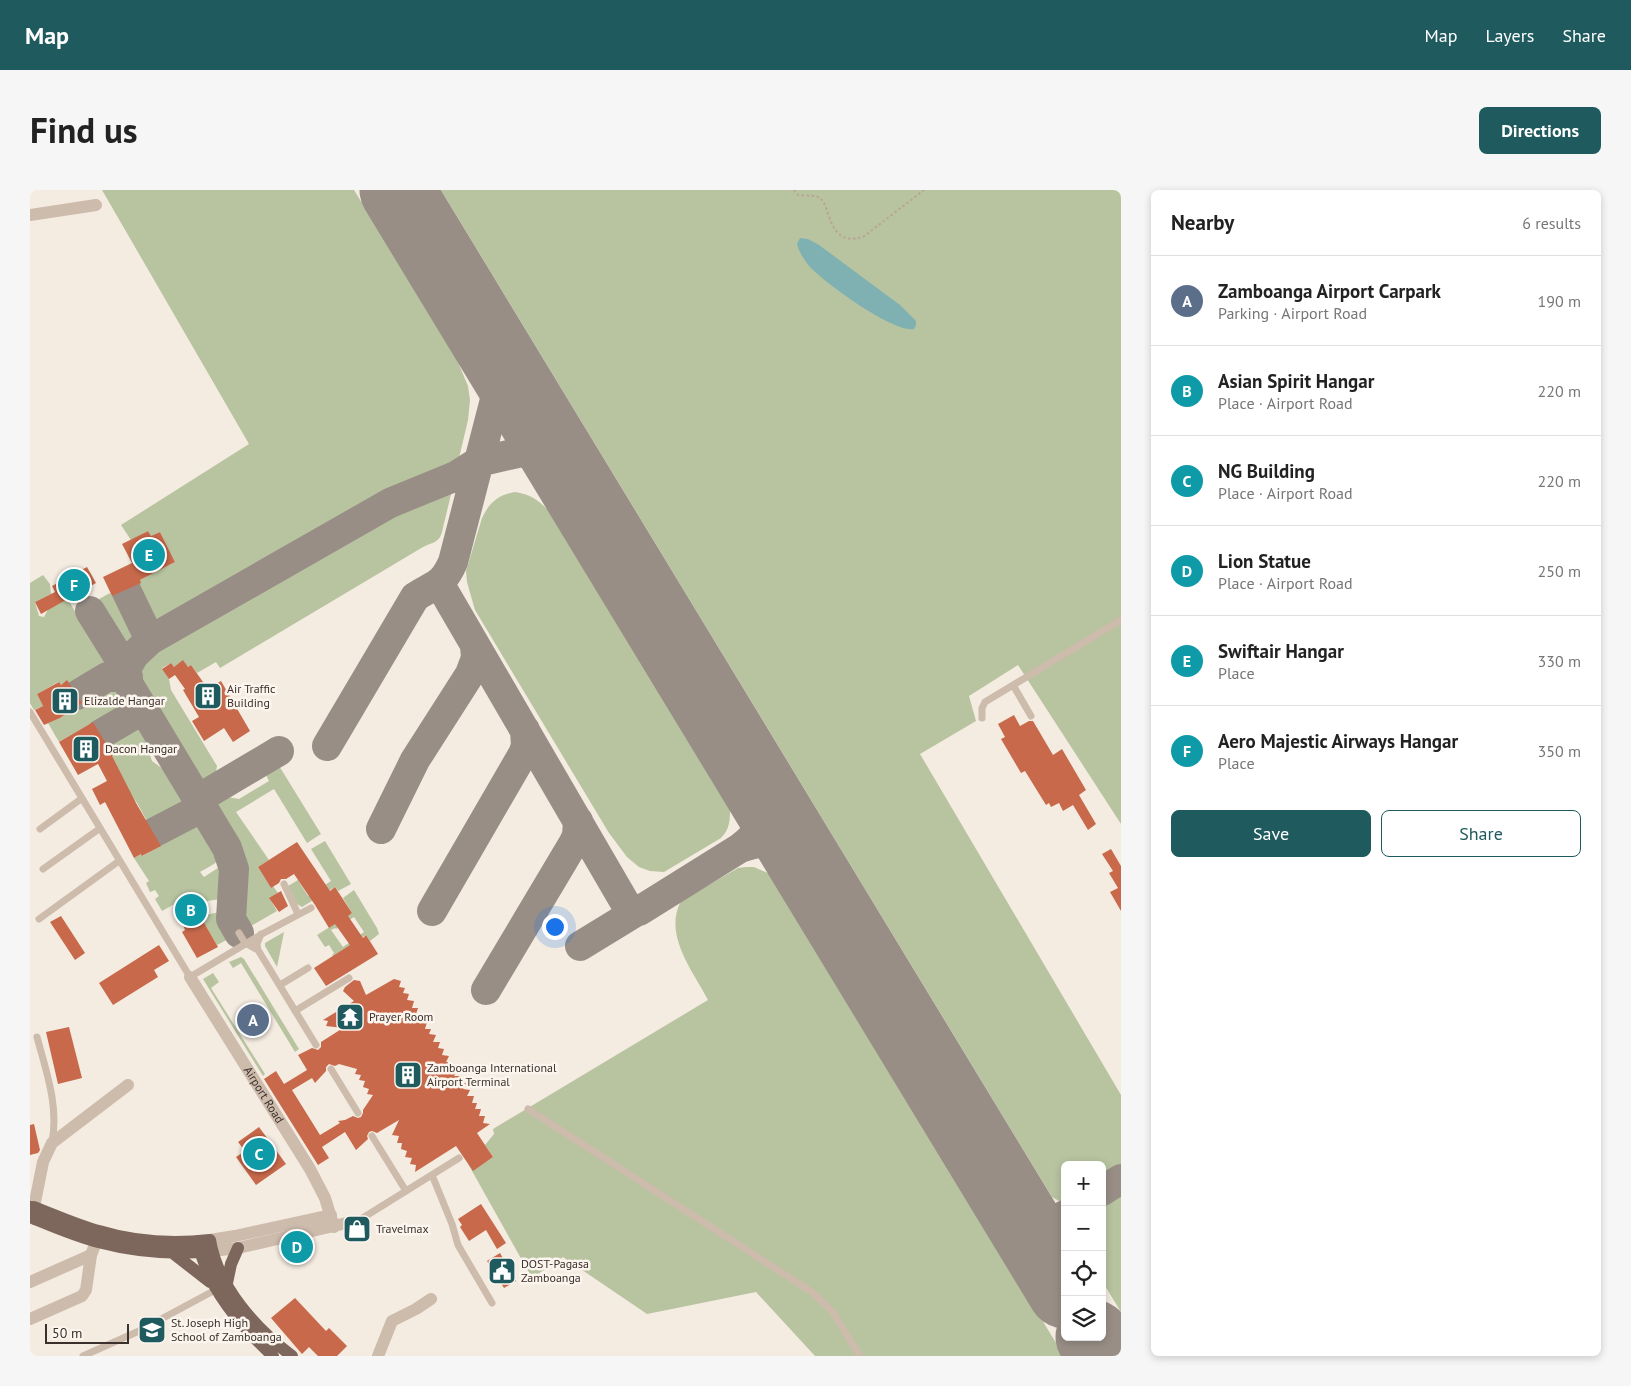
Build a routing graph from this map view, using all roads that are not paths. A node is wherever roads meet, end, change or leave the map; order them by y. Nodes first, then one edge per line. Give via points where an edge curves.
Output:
1 (96, 205) dead end
2 (30, 215) edge
3 (1121, 620) edge
4 (1013, 685) junction
5 (30, 712) edge
6 (1031, 716) dead end
7 (982, 718) dead end
8 (81, 799) junction
9 (40, 829) dead end
10 (99, 829) junction
11 (119, 861) junction
12 (43, 869) dead end
13 (284, 884) dead end
14 (311, 908) dead end
15 (298, 914) junction
16 (39, 919) dead end
17 (239, 933) dead end
18 (262, 934) junction
19 (245, 943) junction
20 (258, 950) junction
21 (308, 968) dead end
22 (190, 977) junction
23 (349, 978) dead end
24 (280, 985) junction
25 (295, 1011) junction
26 (37, 1037) dead end
27 (316, 1045) dead end
28 (331, 1069) dead end
29 (128, 1085) dead end
30 (528, 1109) dead end
31 (358, 1113) dead end
32 (372, 1136) dead end
33 (52, 1142) junction
34 (459, 1158) dead end
35 (432, 1175) junction
36 (406, 1192) junction
37 (31, 1212) edge
38 (333, 1221) junction
39 (356, 1221) joint
40 (96, 1242) junction
41 (205, 1246) junction
42 (238, 1248) junction
43 (167, 1250) junction
44 (91, 1255) junction
45 (30, 1282) edge
46 (220, 1286) junction
47 (431, 1299) dead end
48 (492, 1303) dead end
49 (30, 1319) edge
50 (83, 1356) edge
51 (273, 1356) edge
52 (292, 1356) edge
53 (378, 1356) edge
54 (860, 1356) edge

1 - 2 street
3 - 4 lane
4 - 6 lane
4 - 7 lane via 985,702
5 - 8 lane
8 - 9 lane
8 - 10 lane
10 - 11 lane
10 - 12 lane
11 - 16 lane
11 - 22 lane
13 - 15 lane
14 - 15 lane
15 - 18 lane
17 - 19 lane
18 - 19 lane
18 - 20 lane
19 - 20 lane
19 - 22 lane
20 - 24 lane
21 - 24 lane
22 - 38 street, Airport Road via 310,1169
23 - 25 lane
24 - 25 lane
25 - 27 lane
26 - 33 lane via 53,1098
28 - 31 lane
29 - 33 street
30 - 54 lane via 812,1292 832,1310
32 - 36 lane
33 - 37 street via 43,1162
34 - 35 lane
35 - 36 lane
35 - 48 lane via 458,1245
36 - 39 lane
37 - 40 main road
37 - 43 main road
38 - 39 street
38 - 41 street via 234,1236
38 - 42 street
40 - 43 main road via 131,1250
40 - 44 street
41 - 42 street
41 - 43 main road
41 - 46 main road
42 - 46 main road
43 - 46 main road
44 - 45 street
44 - 49 street via 86,1290 82,1296
46 - 50 lane via 139,1331
46 - 51 main road via 242,1325
46 - 52 main road via 266,1335
47 - 53 street via 392,1321

